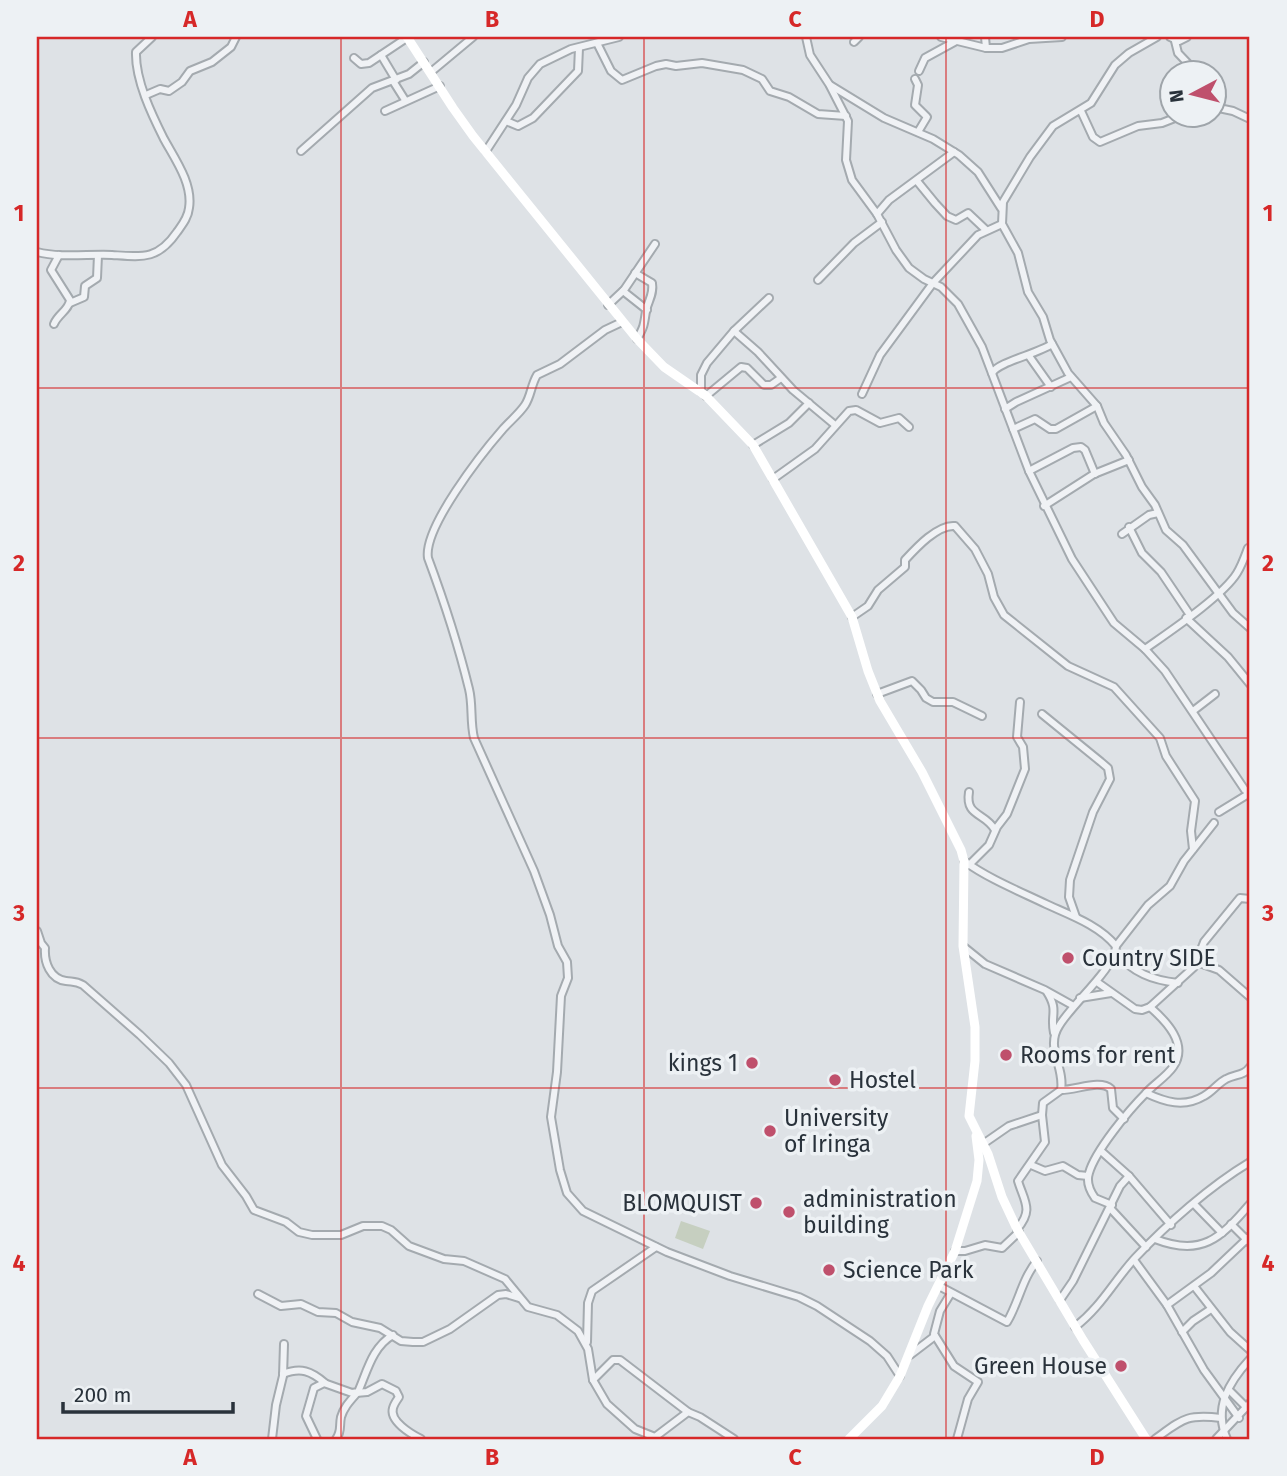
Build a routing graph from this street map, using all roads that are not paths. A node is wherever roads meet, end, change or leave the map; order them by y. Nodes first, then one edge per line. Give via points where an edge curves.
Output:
1 (152, 37) edge
2 (236, 37) edge
3 (407, 37) edge
4 (473, 37) edge
5 (619, 37) edge
6 (806, 37) edge
7 (941, 37) edge
8 (973, 37) edge
9 (985, 37) edge
10 (1062, 37) edge
11 (1157, 37) edge
12 (1187, 37) edge
13 (1172, 39) edge
14 (960, 41) junction
15 (597, 44) junction
16 (579, 48) junction
17 (986, 48) junction
18 (381, 55) junction
19 (354, 58) dead end
20 (1185, 60) edge
21 (424, 62) junction
22 (919, 71) dead end
23 (432, 72) junction
24 (915, 79) dead end
25 (395, 80) junction
26 (829, 84) junction
27 (440, 86) junction
28 (146, 95) junction
29 (405, 100) junction
30 (1228, 109) edge
31 (385, 111) dead end
32 (1082, 111) junction
33 (846, 116) junction
34 (1250, 119) edge
35 (506, 121) junction
36 (1158, 124) edge
37 (918, 132) junction
38 (951, 150) junction
39 (301, 151) dead end
40 (486, 151) junction
41 (917, 181) junction
42 (1001, 208) junction
43 (877, 214) junction
44 (882, 222) junction
45 (1002, 224) junction
46 (986, 230) junction
47 (655, 244) dead end
48 (37, 252) edge
49 (59, 255) junction
50 (98, 255) junction
51 (635, 273) junction
52 (818, 280) dead end
53 (933, 283) junction
54 (623, 291) junction
55 (769, 298) dead end
56 (70, 303) junction
57 (608, 305) junction
58 (647, 310) junction
59 (622, 322) junction
60 (54, 324) dead end
61 (734, 331) junction
62 (637, 339) junction
63 (1052, 344) junction
64 (1029, 356) junction
65 (992, 373) junction
66 (1071, 377) junction
67 (781, 379) junction
68 (1051, 387) junction
69 (704, 394) junction
70 (862, 394) dead end
71 (809, 403) junction
72 (1097, 406) junction
73 (1005, 409) junction
74 (835, 425) junction
75 (909, 427) dead end
76 (1013, 429) junction
77 (753, 445) junction
78 (1129, 460) junction
79 (1029, 471) junction
80 (1095, 474) junction
81 (773, 480) junction
82 (1044, 506) junction
83 (1158, 513) junction
84 (1129, 527) junction
85 (1122, 534) dead end
86 (1248, 548) dead end
87 (1218, 593) junction
88 (852, 617) junction
89 (1188, 617) junction
90 (1250, 628) edge
91 (1144, 649) junction
92 (1250, 684) edge
93 (877, 694) junction
94 (1215, 694) dead end
95 (1020, 702) dead end
96 (1193, 710) junction
97 (1042, 714) dead end
98 (982, 716) dead end
99 (969, 792) dead end
100 (1250, 793) edge
101 (1219, 811) dead end
102 (1214, 823) dead end
103 (995, 830) junction
104 (1193, 849) junction
105 (966, 863) junction
106 (1250, 899) edge
107 (1076, 916) junction
108 (37, 931) edge
109 (963, 946) junction
110 (1116, 949) junction
111 (1197, 962) junction
112 (1097, 982) junction
113 (1178, 983) junction
114 (1045, 990) junction
115 (1111, 993) junction
116 (1250, 997) edge
117 (1080, 998) junction
118 (1072, 1005) junction
119 (1150, 1007) junction
120 (1054, 1033) junction
121 (1250, 1067) edge
122 (1061, 1090) junction
123 (1146, 1093) junction
124 (1042, 1115) junction
125 (1124, 1118) junction
126 (976, 1131) junction
127 (983, 1144) junction
128 (1101, 1151) junction
129 (1250, 1162) edge
130 (1031, 1165) junction
131 (1123, 1169) junction
132 (1088, 1176) junction
133 (1129, 1176) junction
134 (1120, 1186) junction
135 (1194, 1204) junction
136 (1250, 1204) edge
137 (1111, 1207) junction
138 (1171, 1224) junction
139 (1231, 1224) junction
140 (1018, 1230) junction
141 (1222, 1233) junction
142 (1155, 1239) junction
143 (1249, 1240) edge
144 (656, 1247) junction
145 (1146, 1247) junction
146 (955, 1251) junction
147 (1134, 1260) junction
148 (1037, 1261) junction
149 (939, 1286) junction
150 (1194, 1286) junction
151 (951, 1293) junction
152 (258, 1294) dead end
153 (520, 1298) junction
154 (1060, 1300) junction
155 (1167, 1306) junction
156 (1211, 1309) junction
157 (1075, 1326) junction
158 (1182, 1332) junction
159 (393, 1335) junction
160 (935, 1336) junction
161 (285, 1344) dead end
162 (587, 1344) junction
163 (1250, 1350) edge
164 (910, 1355) junction
165 (1250, 1359) edge
166 (283, 1374) junction
167 (900, 1376) junction
168 (593, 1380) junction
169 (325, 1383) junction
170 (1229, 1390) junction
171 (356, 1393) junction
172 (1223, 1398) junction
173 (1249, 1405) edge
174 (688, 1412) junction
175 (1221, 1418) junction
176 (1239, 1418) junction
177 (1225, 1436) edge
178 (657, 1437) edge
179 (853, 1438) edge
180 (272, 1439) edge
181 (317, 1439) edge
182 (336, 1439) edge
183 (421, 1439) edge
184 (733, 1439) edge
185 (957, 1439) edge
186 (1146, 1439) edge
187 (1155, 1439) edge
188 (1216, 1439) edge

1 - 28 street via 136,52
2 - 28 street via 231,47 190,71 169,91 160,89
3 - 18 street
3 - 21 street
4 - 23 street
5 - 15 street
6 - 26 street via 810,55
7 - 14 street
8 - 14 street
9 - 17 street
10 - 17 street
11 - 32 street via 1115,65
12 - 13 street
13 - 20 street
14 - 17 street
14 - 22 street via 925,58
15 - 16 street
15 - 33 street via 611,71 622,80 656,66 702,63 743,70 762,79 770,91 818,114
16 - 35 street via 555,55 534,70
16 - 35 street via 578,71 533,118 518,126
18 - 19 street via 366,64
18 - 25 street
21 - 23 street
21 - 25 street
23 - 27 street
24 - 37 street via 915,105 927,117
25 - 29 street
25 - 39 street via 372,88
26 - 33 street
26 - 37 street via 884,118
27 - 29 street
27 - 40 street
28 - 50 street via 182,174 189,210 159,251 136,257
29 - 31 street
30 - 34 street
32 - 36 street via 1100,142 1138,126
32 - 42 street via 1058,122 1048,133
33 - 43 street via 848,168
35 - 40 street
37 - 38 street
38 - 41 street
38 - 42 street via 978,172
40 - 57 street
41 - 43 street
41 - 46 street via 947,215 956,220 970,214
42 - 45 street
43 - 44 street
44 - 52 street
44 - 53 street via 909,268
45 - 46 street
45 - 63 street via 1018,253 1025,286
46 - 53 street
47 - 51 street
48 - 49 street
49 - 50 street
49 - 56 street via 51,270
50 - 56 street via 96,280 85,286 84,297
51 - 54 street
51 - 58 street via 653,284
53 - 65 street via 958,304
53 - 70 street via 880,355
54 - 57 street
54 - 58 street
55 - 61 street
56 - 60 street
57 - 59 street
58 - 62 street
59 - 62 street
59 - 144 street via 537,375 526,404 498,434 445,508 427,551 455,633 470,693 474,738 534,871 567,962 551,1113 563,1182 583,1211
61 - 67 street
61 - 69 street via 702,371
62 - 69 street via 664,367
63 - 64 street
63 - 66 street
64 - 65 street via 999,365
64 - 68 street
65 - 73 street
66 - 68 street
66 - 72 street
67 - 69 street via 764,385 741,367
67 - 71 street
68 - 73 street
69 - 77 street
71 - 74 street
71 - 77 street via 789,424
72 - 76 street via 1056,429 1035,419
72 - 78 street
73 - 76 street
74 - 75 street via 856,410 875,422 900,418
74 - 81 street via 815,449
76 - 79 street
77 - 81 street
78 - 80 street
78 - 83 street
79 - 80 street via 1081,447
79 - 82 street
80 - 82 street
81 - 88 street
82 - 91 street via 1109,618
83 - 84 street
83 - 87 street via 1166,530 1179,540
84 - 85 street
84 - 89 street
86 - 87 street via 1237,574
87 - 89 street
87 - 90 street
88 - 93 street
88 - 104 street via 904,568 915,550 940,529 955,526 975,550 1006,618 1068,666 1114,687 1160,738 1195,801
89 - 91 street
89 - 92 street
91 - 96 street
93 - 98 street via 912,681 933,702 953,702
93 - 105 street via 936,798
94 - 96 street
95 - 103 street via 1017,740 1023,747 1025,769 1012,806
96 - 100 street
97 - 107 street via 1108,768 1110,779 1093,812 1070,880 1069,897
99 - 103 street via 970,808
100 - 101 street
102 - 104 street
103 - 105 street via 989,845
104 - 110 street via 1170,886 1148,905
105 - 107 street
105 - 109 street
106 - 111 street via 1240,898 1204,943
107 - 110 street via 1110,939
108 - 153 street via 51,973 83,985 140,1035 188,1088 222,1165 254,1210 312,1235 341,1235 363,1226 383,1226 413,1247 464,1261 505,1279
109 - 114 street via 985,964
109 - 126 street via 975,1027 968,1110
110 - 112 street
110 - 113 street via 1126,964 1140,973
111 - 113 street
111 - 116 street via 1219,970
112 - 115 street
112 - 117 street
113 - 119 street
114 - 118 street
114 - 120 street via 1054,1005
115 - 117 street
115 - 119 street via 1135,1009
117 - 118 street
118 - 120 street
119 - 123 street via 1175,1034 1177,1055 1173,1067
120 - 122 street
121 - 123 street via 1206,1096 1188,1102 1170,1103
122 - 124 street via 1045,1101
122 - 125 street via 1099,1083 1109,1086 1113,1108
123 - 125 street
124 - 127 street via 1009,1126
124 - 130 street via 1045,1142
125 - 128 street
126 - 127 street
126 - 146 street via 977,1181
127 - 140 street
128 - 131 street
128 - 132 street
129 - 135 street
130 - 132 street via 1045,1171 1063,1166
130 - 140 street via 1017,1183 1027,1211
131 - 133 street
131 - 134 street
132 - 137 street via 1095,1198
133 - 134 street
133 - 138 street
134 - 137 street
135 - 138 street
135 - 141 street
136 - 139 street
137 - 145 street
137 - 154 street
138 - 142 street
139 - 141 street
139 - 143 street
140 - 146 street via 1002,1248 985,1245
140 - 148 street
141 - 142 street via 1199,1246 1176,1246
142 - 145 street
143 - 150 street
144 - 162 street via 592,1291
144 - 167 street via 810,1302 870,1341
145 - 147 street
146 - 149 street
147 - 155 street
147 - 157 street via 1101,1303
148 - 151 street via 1007,1322
148 - 154 street
149 - 151 street
149 - 164 street
150 - 155 street
150 - 156 street
151 - 160 street via 935,1322
152 - 159 street via 281,1306 305,1305 318,1312 336,1313
153 - 159 street via 494,1297 423,1342 403,1341
153 - 162 street via 535,1310 561,1317
154 - 157 street
155 - 158 street
156 - 158 street
156 - 163 street
157 - 186 street
158 - 172 street
159 - 171 street via 379,1346
160 - 164 street
160 - 185 street via 954,1366 978,1381
161 - 166 street
162 - 168 street
164 - 167 street
165 - 170 street
166 - 169 street via 306,1370
166 - 180 street
167 - 179 street via 882,1406
168 - 174 street via 613,1360 620,1360
168 - 178 street via 613,1411 635,1429
169 - 171 street
169 - 181 street via 312,1391 306,1416
170 - 172 street
170 - 173 street
171 - 182 street via 345,1407
171 - 183 street via 382,1384 392,1389 399,1396 394,1416
172 - 175 street
172 - 176 street
173 - 176 street
174 - 178 street
174 - 184 street
175 - 177 street
175 - 187 street via 1187,1418
176 - 177 street
177 - 188 street

